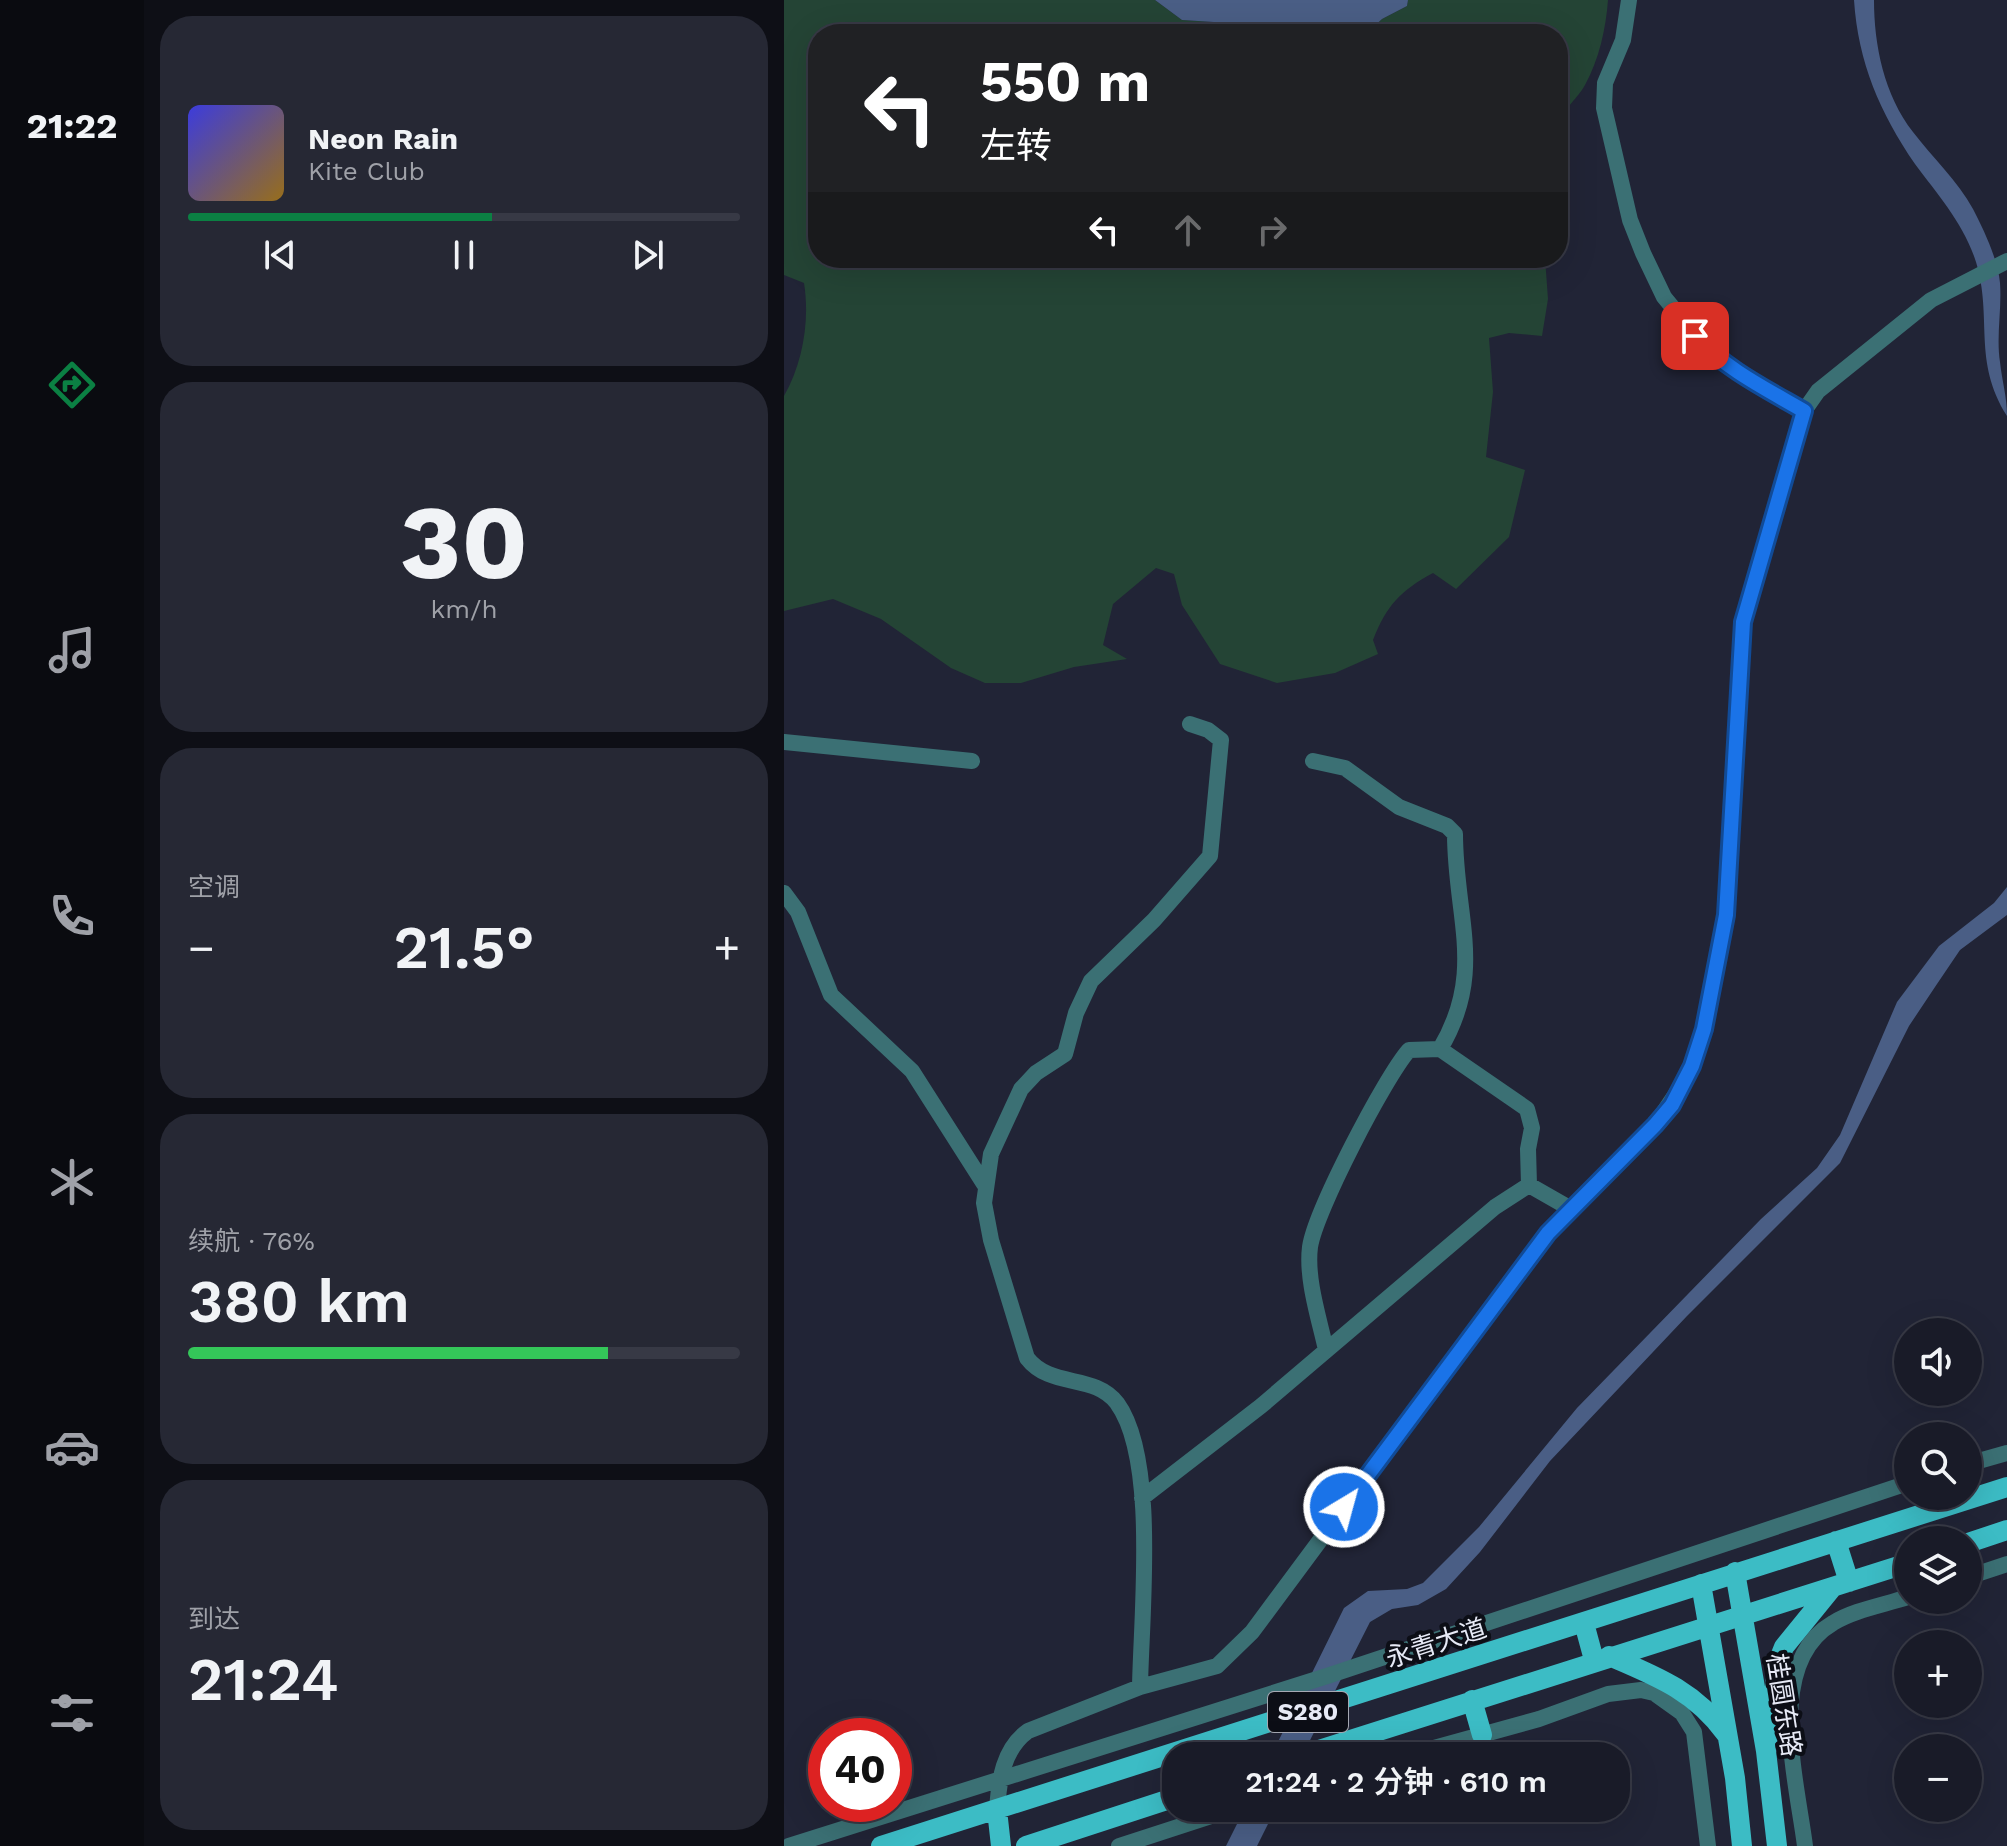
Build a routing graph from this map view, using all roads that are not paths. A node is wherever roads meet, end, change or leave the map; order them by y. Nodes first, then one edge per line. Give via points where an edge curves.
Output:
1 (1629, 0) edge
2 (2006, 262) edge
3 (1804, 411) junction
4 (1190, 724) dead end
5 (784, 742) edge
6 (972, 761) dead end
7 (1313, 761) dead end
8 (784, 893) edge
9 (1440, 1049) junction
10 (984, 1184) junction
11 (1529, 1185) junction
12 (1571, 1209) junction
13 (1326, 1350) junction
14 (2007, 1453) edge
15 (1982, 1460) edge
16 (2007, 1487) edge
17 (1894, 1488) edge
18 (1142, 1498) junction
19 (2007, 1530) edge
20 (1982, 1538) edge
21 (1836, 1541) junction
22 (2007, 1564) edge
23 (1894, 1568) edge
24 (1735, 1572) junction
25 (1982, 1572) edge
26 (1701, 1584) junction
27 (1840, 1585) junction
28 (1894, 1602) edge
29 (1744, 1616) junction
30 (1584, 1623) junction
31 (1711, 1626) junction
32 (1601, 1658) junction
33 (1140, 1687) junction
34 (1472, 1700) junction
35 (1482, 1735) junction
36 (1727, 1737) junction
37 (1343, 1742) edge
38 (1456, 1742) edge
39 (1766, 1751) junction
40 (1000, 1780) junction
41 (1162, 1802) edge
42 (997, 1810) junction
43 (1193, 1822) edge
44 (789, 1846) edge
45 (882, 1846) edge
46 (1001, 1846) edge
47 (1026, 1846) edge
48 (1119, 1846) edge
49 (1708, 1846) edge
50 (1742, 1846) edge
51 (1777, 1846) edge
52 (1805, 1846) edge

1 - 3 street via 1623,40 1605,83 1604,108 1643,253 1664,297 1706,348
2 - 3 street via 1931,300 1818,391
3 - 12 street via 1743,622 1726,915 1697,1053 1672,1105
4 - 10 street via 1221,740 1210,856 1091,981 1065,1054 1021,1089 991,1154
5 - 6 street
7 - 9 street via 1345,768 1399,807 1455,834 1467,981 1455,1023
8 - 10 street via 798,912 831,995 912,1071
9 - 11 street via 1527,1109 1532,1128
9 - 13 street via 1409,1050 1400,1061 1316,1224 1310,1267
10 - 18 street via 991,1240 1027,1358 1049,1377 1099,1388 1117,1403 1139,1462
11 - 12 street
11 - 13 street via 1477,1221
12 - 33 street via 1244,1641 1217,1666
13 - 18 street
14 - 15 street
16 - 21 main road, 永青大道 / S280
17 - 40 street
18 - 33 street
19 - 20 main road
21 - 24 main road, 永青大道 / S280
21 - 27 main road
22 - 25 street
23 - 27 main road, S280
24 - 26 main road, 永青大道 / S280
24 - 29 main road, 桂圆东路
26 - 30 main road, 永青大道 / S280
26 - 31 main road
27 - 29 main road, S280
27 - 39 main road via 1791,1635 1781,1655
28 - 52 street via 1835,1621 1799,1658 1789,1708
29 - 31 main road, S280
29 - 39 main road, 桂圆东路
30 - 32 main road
30 - 42 main road, 永青大道 / S280
31 - 32 main road, S280
31 - 36 main road
32 - 34 main road, S280
32 - 36 main road via 1670,1681 1694,1698
33 - 40 street via 1043,1722 1018,1738
34 - 35 main road
34 - 37 main road, S280
35 - 38 street
35 - 49 street via 1608,1694 1654,1693 1682,1713 1694,1732
36 - 50 main road
39 - 51 main road, 桂圆东路
40 - 42 street
40 - 44 street
41 - 47 main road
42 - 45 main road, 永青大道 / S280
42 - 46 main road
43 - 48 street

